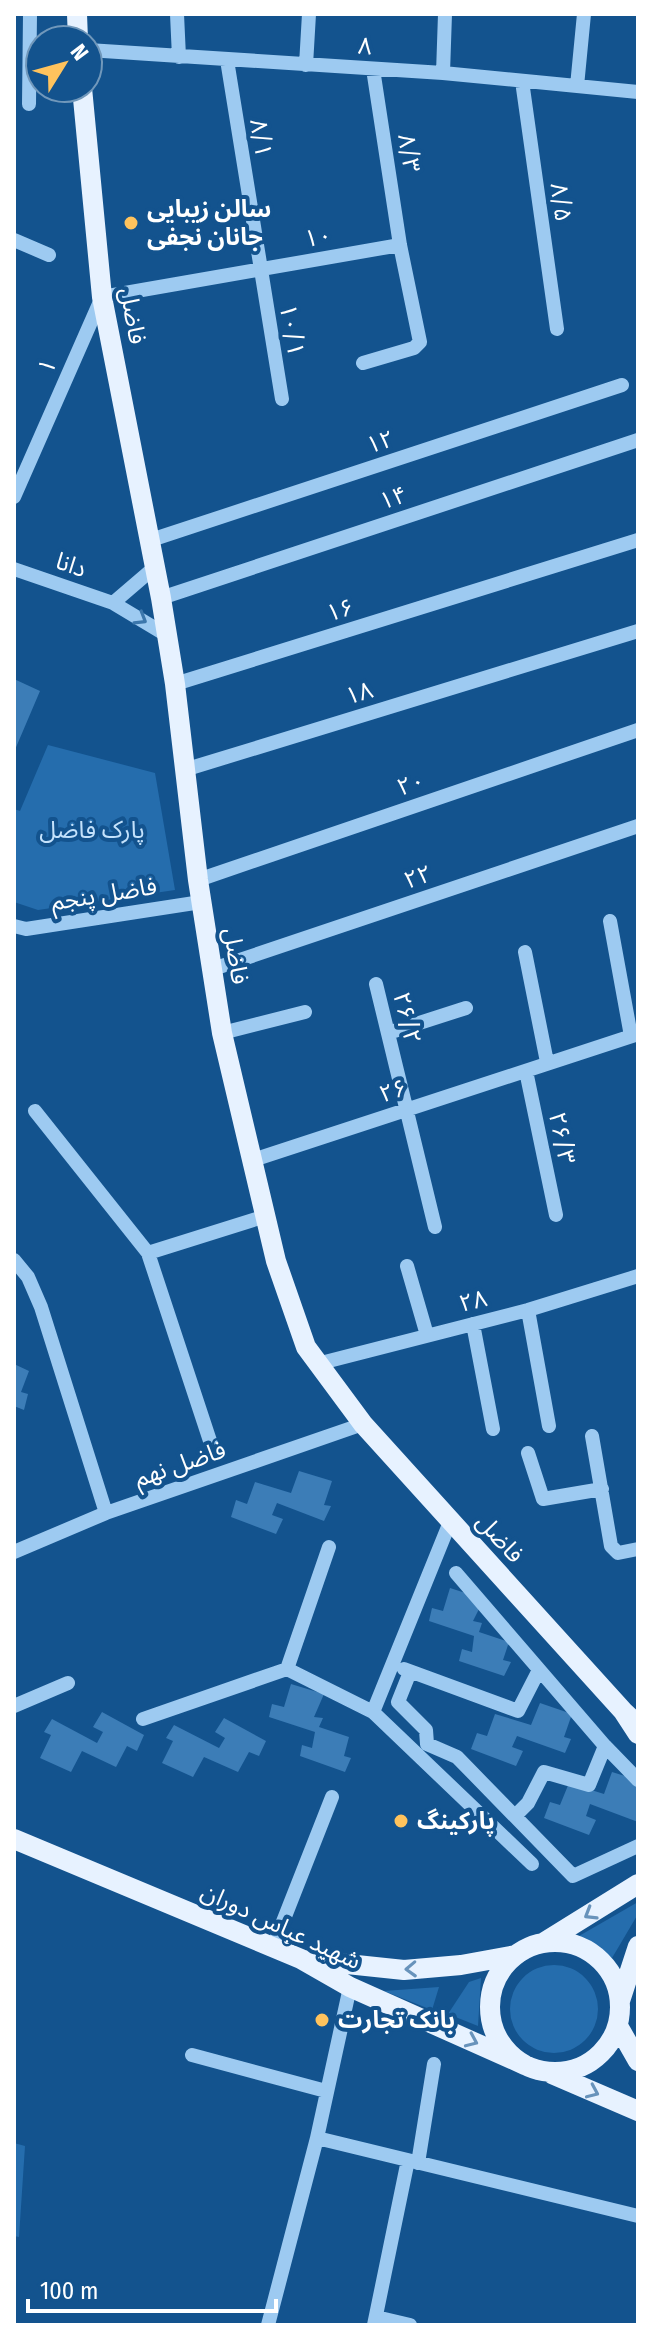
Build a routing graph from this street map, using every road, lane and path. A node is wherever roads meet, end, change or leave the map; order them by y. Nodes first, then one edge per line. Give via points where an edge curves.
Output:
1 (177, 14) edge
2 (309, 14) edge
3 (445, 14) edge
4 (584, 14) edge
5 (104, 51) edge
6 (179, 57) junction
7 (227, 60) junction
8 (306, 65) junction
9 (373, 69) junction
10 (443, 73) junction
11 (522, 81) junction
12 (577, 86) junction
13 (638, 92) edge
14 (84, 104) edge
15 (14, 240) edge
16 (400, 245) junction
17 (49, 255) dead end
18 (259, 269) junction
19 (102, 297) junction
20 (557, 329) dead end
21 (363, 363) dead end
22 (622, 385) dead end
23 (282, 399) dead end
24 (638, 440) edge
25 (14, 497) edge
26 (151, 540) junction
27 (638, 540) edge
28 (155, 567) junction
29 (14, 569) edge
30 (161, 598) junction
31 (113, 603) junction
32 (638, 631) edge
33 (168, 636) junction
34 (175, 684) junction
35 (638, 730) edge
36 (184, 770) junction
37 (638, 826) edge
38 (198, 880) junction
39 (201, 902) junction
40 (610, 921) dead end
41 (14, 926) edge
42 (525, 952) dead end
43 (213, 969) junction
44 (376, 984) dead end
45 (466, 1008) dead end
46 (305, 1012) dead end
47 (222, 1033) junction
48 (388, 1033) junction
49 (635, 1035) edge
50 (547, 1062) junction
51 (526, 1071) junction
52 (407, 1109) junction
53 (35, 1111) dead end
54 (253, 1160) junction
55 (556, 1215) dead end
56 (266, 1216) junction
57 (435, 1227) dead end
58 (148, 1253) junction
59 (14, 1260) edge
60 (407, 1266) dead end
61 (638, 1276) edge
62 (528, 1310) junction
63 (473, 1324) junction
64 (427, 1335) junction
65 (317, 1364) junction
66 (363, 1424) junction
67 (549, 1426) dead end
68 (493, 1429) dead end
69 (592, 1436) dead end
70 (214, 1453) dead end
71 (528, 1453) dead end
72 (602, 1489) junction
73 (106, 1513) junction
74 (450, 1522) junction
75 (329, 1547) dead end
76 (638, 1549) edge
77 (14, 1552) edge
78 (456, 1573) dead end
79 (392, 1665) junction
80 (287, 1669) junction
81 (539, 1670) junction
82 (410, 1672) junction
83 (68, 1683) dead end
84 (14, 1706) edge
85 (373, 1712) junction
86 (630, 1718) edge
87 (143, 1719) dead end
88 (638, 1734) edge
89 (605, 1746) junction
90 (638, 1780) edge
91 (332, 1797) dead end
92 (515, 1816) junction
93 (14, 1839) edge
94 (638, 1846) edge
95 (532, 1864) dead end
96 (638, 1884) edge
97 (542, 1943) junction
98 (638, 1946) edge
99 (273, 1947) junction
100 (516, 1955) junction
101 (301, 1959) junction
102 (350, 1987) junction
103 (620, 2001) junction
104 (618, 2026) junction
105 (192, 2055) dead end
106 (638, 2061) edge
107 (434, 2064) dead end
108 (525, 2065) junction
109 (548, 2072) junction
110 (326, 2091) junction
111 (638, 2111) edge
112 (317, 2138) junction
113 (413, 2161) junction
114 (638, 2216) edge
115 (375, 2321) edge
116 (268, 2325) edge
117 (410, 2325) edge

1 - 6 street
2 - 8 street
3 - 10 street
4 - 12 street
5 - 6 street, ۸
6 - 7 street, ۸
7 - 8 street, ۸
7 - 18 street, ۸/۱
8 - 9 street, ۸
9 - 10 street, ۸
9 - 16 street, ۸/۳
10 - 11 street, ۸
11 - 12 street, ۸
11 - 20 street, ۸/۵
12 - 13 street, ۸
14 - 19 main road, فاضل
15 - 17 street
16 - 18 street, ۱۰
16 - 21 street, ۸/۳ via 419,347
18 - 19 street, ۱۰
18 - 23 street, ۱۰/۱
19 - 25 street, ۱
19 - 26 main road, فاضل
22 - 26 street, ۱۲
24 - 30 street, ۱۴
26 - 28 main road, فاضل
27 - 34 street, ۱۶
28 - 30 main road, فاضل
28 - 31 street
29 - 31 street, دانا
30 - 33 main road, فاضل
31 -> 33 street, دانا
32 - 36 street, ۱۸
33 - 34 main road, فاضل
34 - 36 main road, فاضل
35 - 38 street, ۲۰
36 - 38 main road, فاضل
37 - 43 street, ۲۲
38 - 39 main road, فاضل
39 - 41 street, فاضل پنجم via 26,929
39 - 43 main road, فاضل
40 - 49 street
42 - 50 street
43 - 47 main road, فاضل
44 - 48 street, ۲۶/۲
45 - 48 street
46 - 47 street
47 - 54 main road, فاضل
48 - 52 street, ۲۶/۲
49 - 50 street, ۲۶
50 - 51 street, ۲۶
51 - 52 street, ۲۶
51 - 55 street, ۲۶/۳
52 - 54 street, ۲۶
52 - 57 street, ۲۶/۲
53 - 58 street
54 - 56 main road, فاضل
56 - 58 street
56 - 65 main road, فاضل via 276,1261
58 - 70 street
59 - 73 street via 41,1307
60 - 64 street
61 - 62 street, ۲۸
62 - 63 street, ۲۸
62 - 67 street
63 - 64 street, ۲۸
63 - 68 street
64 - 65 street, ۲۸
65 - 66 main road, فاضل
66 - 73 street, فاضل نهم
66 - 74 main road, فاضل
69 - 72 street
71 - 72 street via 543,1499
72 - 76 street via 614,1551
73 - 77 street, فاضل نهم
74 - 79 street
74 - 86 main road, فاضل
75 - 80 street
78 - 81 street
79 - 82 street
79 - 85 street
80 - 85 street
80 - 87 street
81 - 82 street via 518,1711
81 - 89 street
82 - 92 street via 398,1702 426,1730 427,1744 457,1757
83 - 84 street
85 - 95 street
86 - 88 main road, فاضل
89 - 90 street
89 - 92 street via 589,1785 544,1772
91 - 99 street
92 - 94 street via 573,1876
93 - 99 main road, شهید عباس دوران
96 -> 97 main road
97 - 100 main road
97 - 103 main road via 573,1944 591,1952 606,1965
98 - 103 main road
99 - 101 main road, شهید عباس دوران
100 -> 101 main road via 404,1970
100 - 108 main road via 496,1980 490,2012 495,2034
101 - 102 main road, شهید عباس دوران
102 -> 108 main road, شهید عباس دوران
102 - 110 street
103 - 104 main road
104 - 106 main road
104 - 109 main road via 592,2062 571,2071
105 - 110 street
107 - 113 street
108 - 109 main road
109 -> 111 main road
110 - 112 street
112 - 113 street
112 - 116 street
113 - 114 street
113 - 115 street
115 - 117 street

